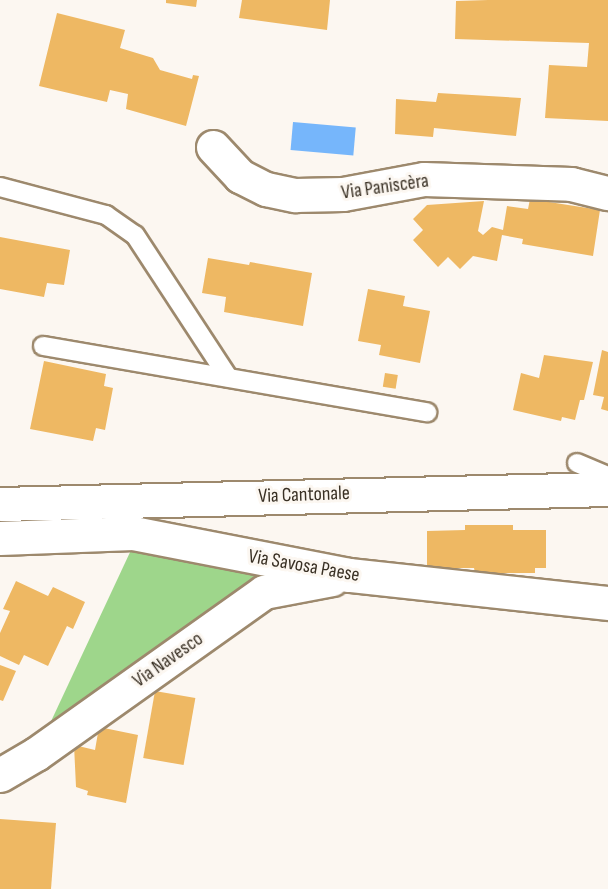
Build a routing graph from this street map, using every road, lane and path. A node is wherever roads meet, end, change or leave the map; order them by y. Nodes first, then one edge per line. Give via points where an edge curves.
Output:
1 (213, 147) dead end
2 (0, 187) edge
3 (608, 193) edge
4 (43, 346) dead end
5 (228, 376) junction
6 (427, 412) dead end
7 (577, 463) dead end
8 (608, 476) edge
9 (608, 489) edge
10 (0, 504) edge
11 (0, 538) edge
12 (349, 575) junction
13 (608, 603) edge
14 (0, 775) edge

1 - 3 street, Via Paniscèra via 240,176 266,189 295,195 343,194 424,179 571,184
2 - 5 lane via 106,215 135,235
4 - 5 lane
5 - 6 lane
7 - 8 lane
9 - 10 street, Via Cantonale
11 - 12 street, Via Savosa Paese via 133,533
12 - 13 street, Via Savosa Paese
12 - 14 street, Via Navesco via 264,592 36,754

